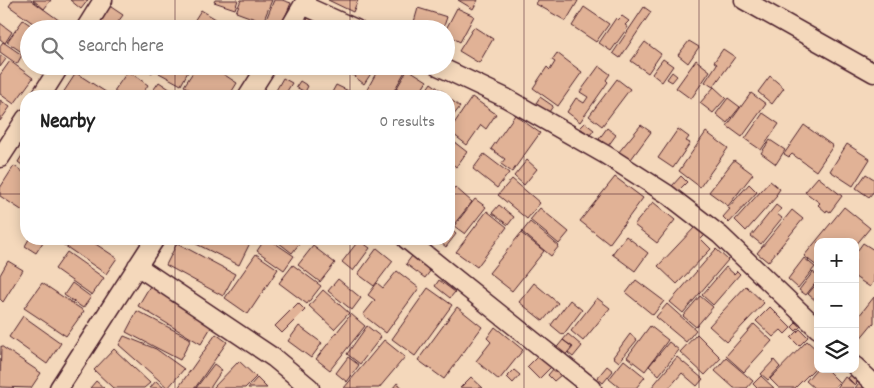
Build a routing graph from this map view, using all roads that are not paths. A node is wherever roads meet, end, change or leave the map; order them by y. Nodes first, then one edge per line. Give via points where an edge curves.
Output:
1 (103, 0) edge
2 (744, 0) edge
3 (305, 3) edge
4 (91, 20) edge
5 (295, 20) edge
6 (338, 20) edge
7 (874, 73) edge
8 (455, 74) edge
9 (54, 75) edge
10 (261, 75) edge
11 (44, 90) edge
12 (252, 90) edge
13 (20, 127) edge
14 (0, 158) edge
15 (151, 245) edge
16 (413, 245) edge
17 (137, 266) junction
18 (817, 328) edge
19 (859, 370) edge
20 (874, 384) edge
21 (59, 388) edge
22 (310, 388) edge
23 (592, 388) edge

1 - 4 street
2 - 7 street
3 - 5 street
3 - 6 street
8 - 18 street via 506,98 667,194 720,235
9 - 11 street
10 - 12 street
13 - 14 street
15 - 17 street
16 - 23 street
17 - 21 street
17 - 22 street via 274,358
19 - 20 street

